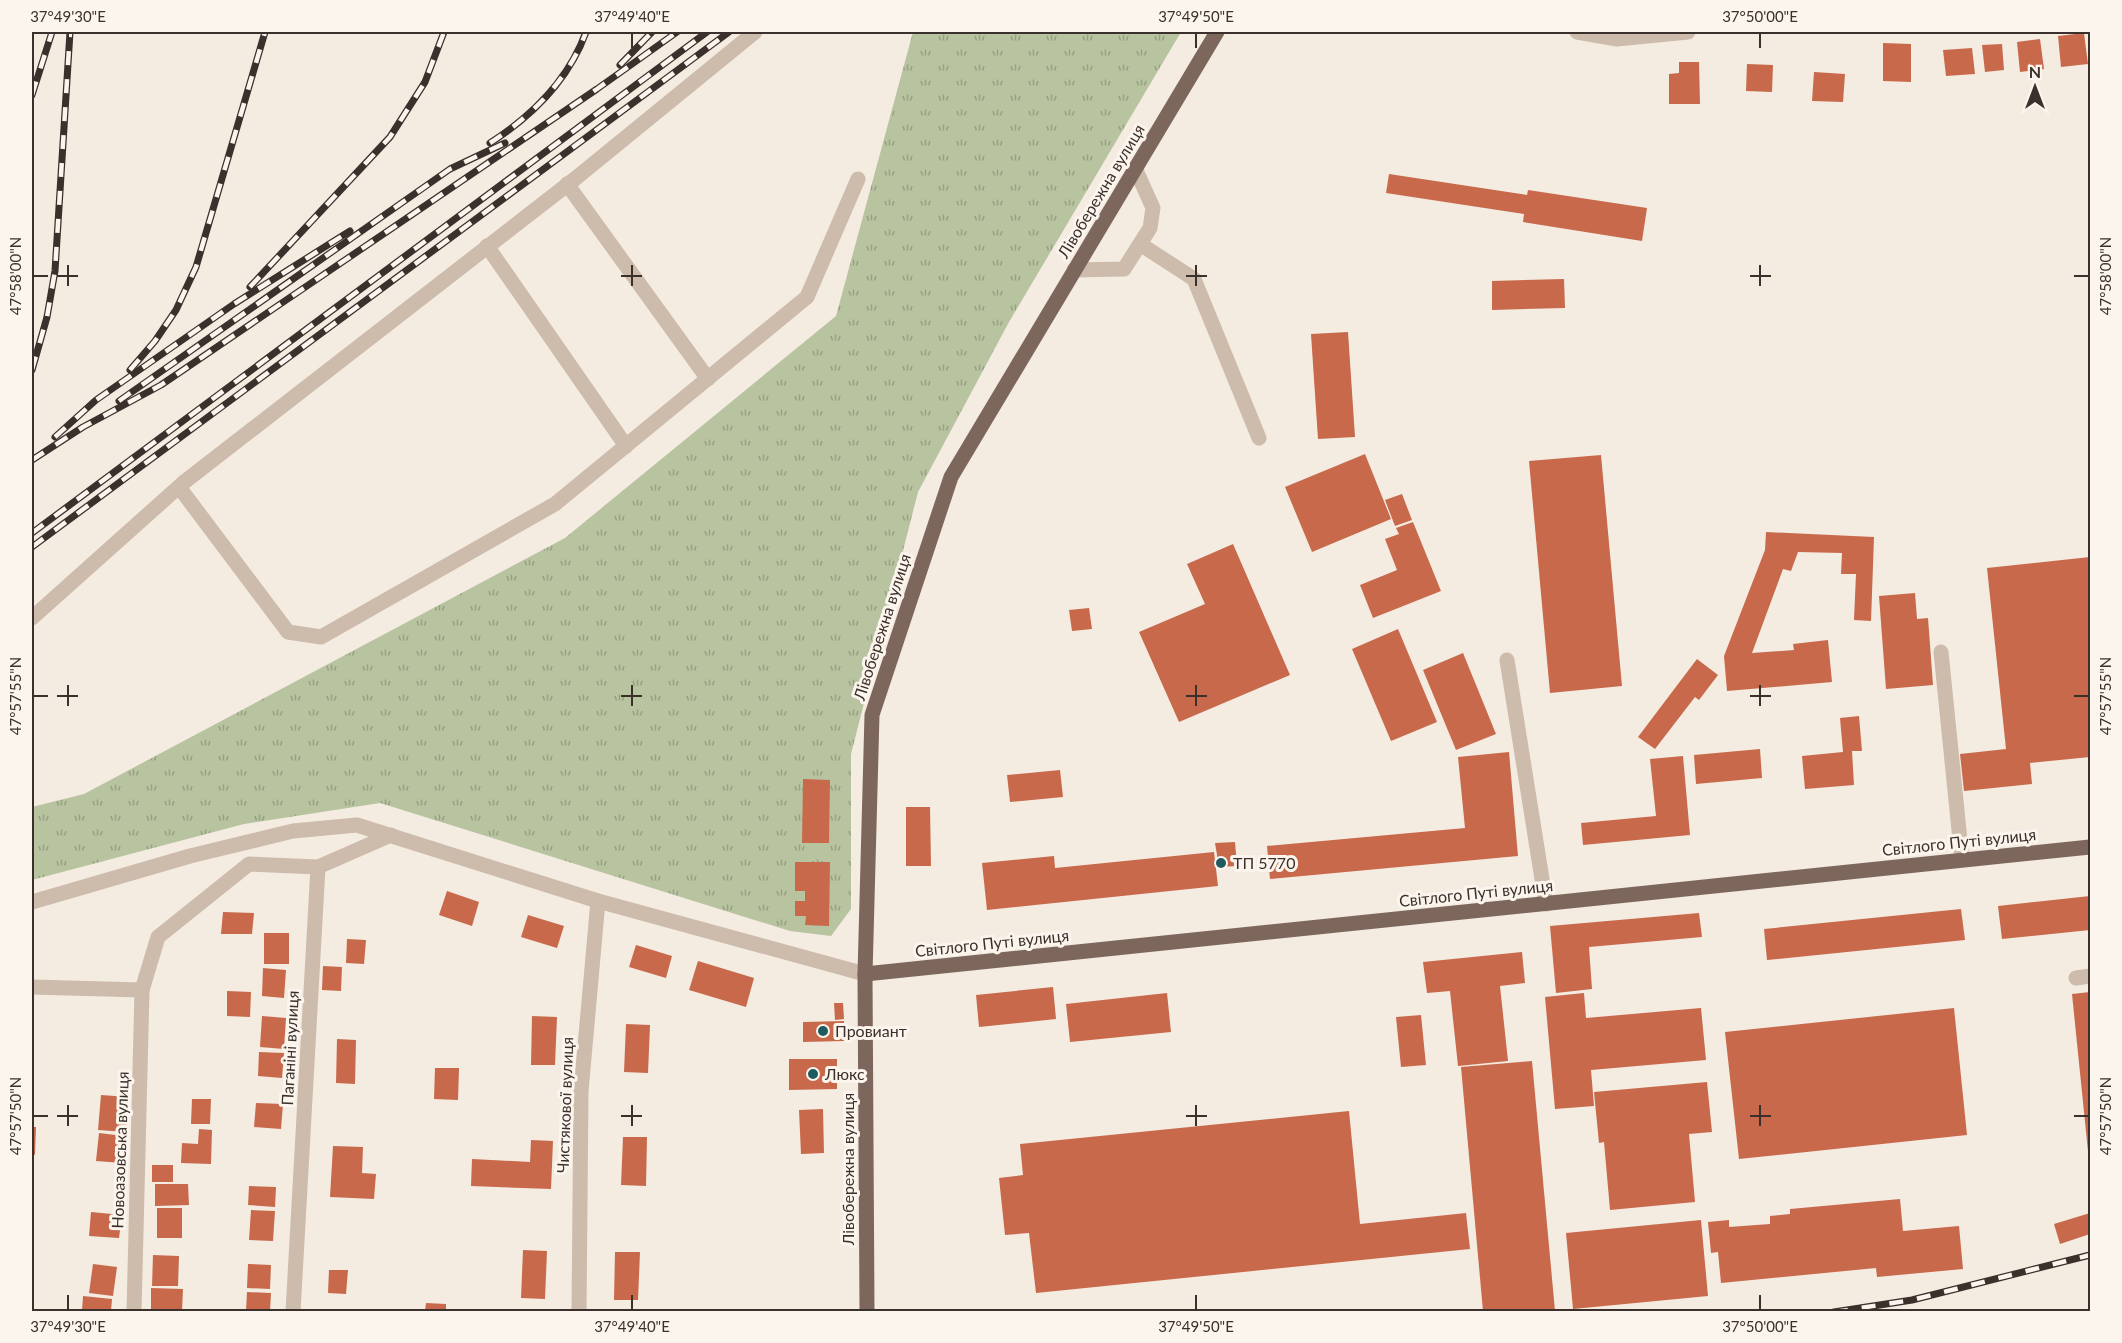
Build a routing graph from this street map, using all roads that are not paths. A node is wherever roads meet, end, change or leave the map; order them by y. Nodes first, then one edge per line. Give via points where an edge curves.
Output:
1 (755, 32) edge
2 (1217, 32) edge
3 (1577, 32) edge
4 (1688, 32) edge
5 (1651, 33) edge
6 (1135, 168) junction
7 (858, 179) dead end
8 (567, 184) junction
9 (1140, 244) junction
10 (487, 246) junction
11 (1074, 270) junction
12 (708, 379) junction
13 (1259, 438) dead end
14 (626, 446) junction
15 (179, 487) junction
16 (32, 618) edge
17 (1941, 652) dead end
18 (1507, 660) dead end
19 (391, 835) junction
20 (2091, 847) edge
21 (1962, 860) junction
22 (318, 867) junction
23 (598, 901) junction
24 (32, 902) edge
25 (1546, 904) junction
26 (865, 974) junction
27 (32, 987) edge
28 (142, 990) junction
29 (134, 1311) edge
30 (293, 1311) edge
31 (579, 1311) edge
32 (867, 1311) edge

1 - 8 street
2 - 6 main road, Лівобережна вулиця
3 - 5 street via 1617,39
4 - 5 street
6 - 9 street via 1153,208 1150,228
6 - 11 main road, Лівобережна вулиця
7 - 12 street via 807,297
8 - 10 street
8 - 12 street
9 - 11 street via 1124,269
9 - 13 street via 1194,279
10 - 14 street
10 - 15 street
11 - 26 main road, Лівобережна вулиця via 951,477 872,715
12 - 14 street
14 - 15 street via 555,504 321,637 288,632
15 - 16 street
17 - 21 street
18 - 25 street
19 - 22 street
19 - 23 street
19 - 24 street via 357,825 293,831
20 - 21 main road, Світлого Путі вулиця
21 - 25 main road, Світлого Путі вулиця
22 - 28 street, Новоазовська вулиця via 249,864 158,937
22 - 30 street, Паганіні вулиця
23 - 26 street
23 - 31 street, Чистякової вулиця via 581,1091
25 - 26 main road, Світлого Путі вулиця
26 - 32 main road, Лівобережна вулиця
27 - 28 street
28 - 29 street, Новоазовська вулиця

